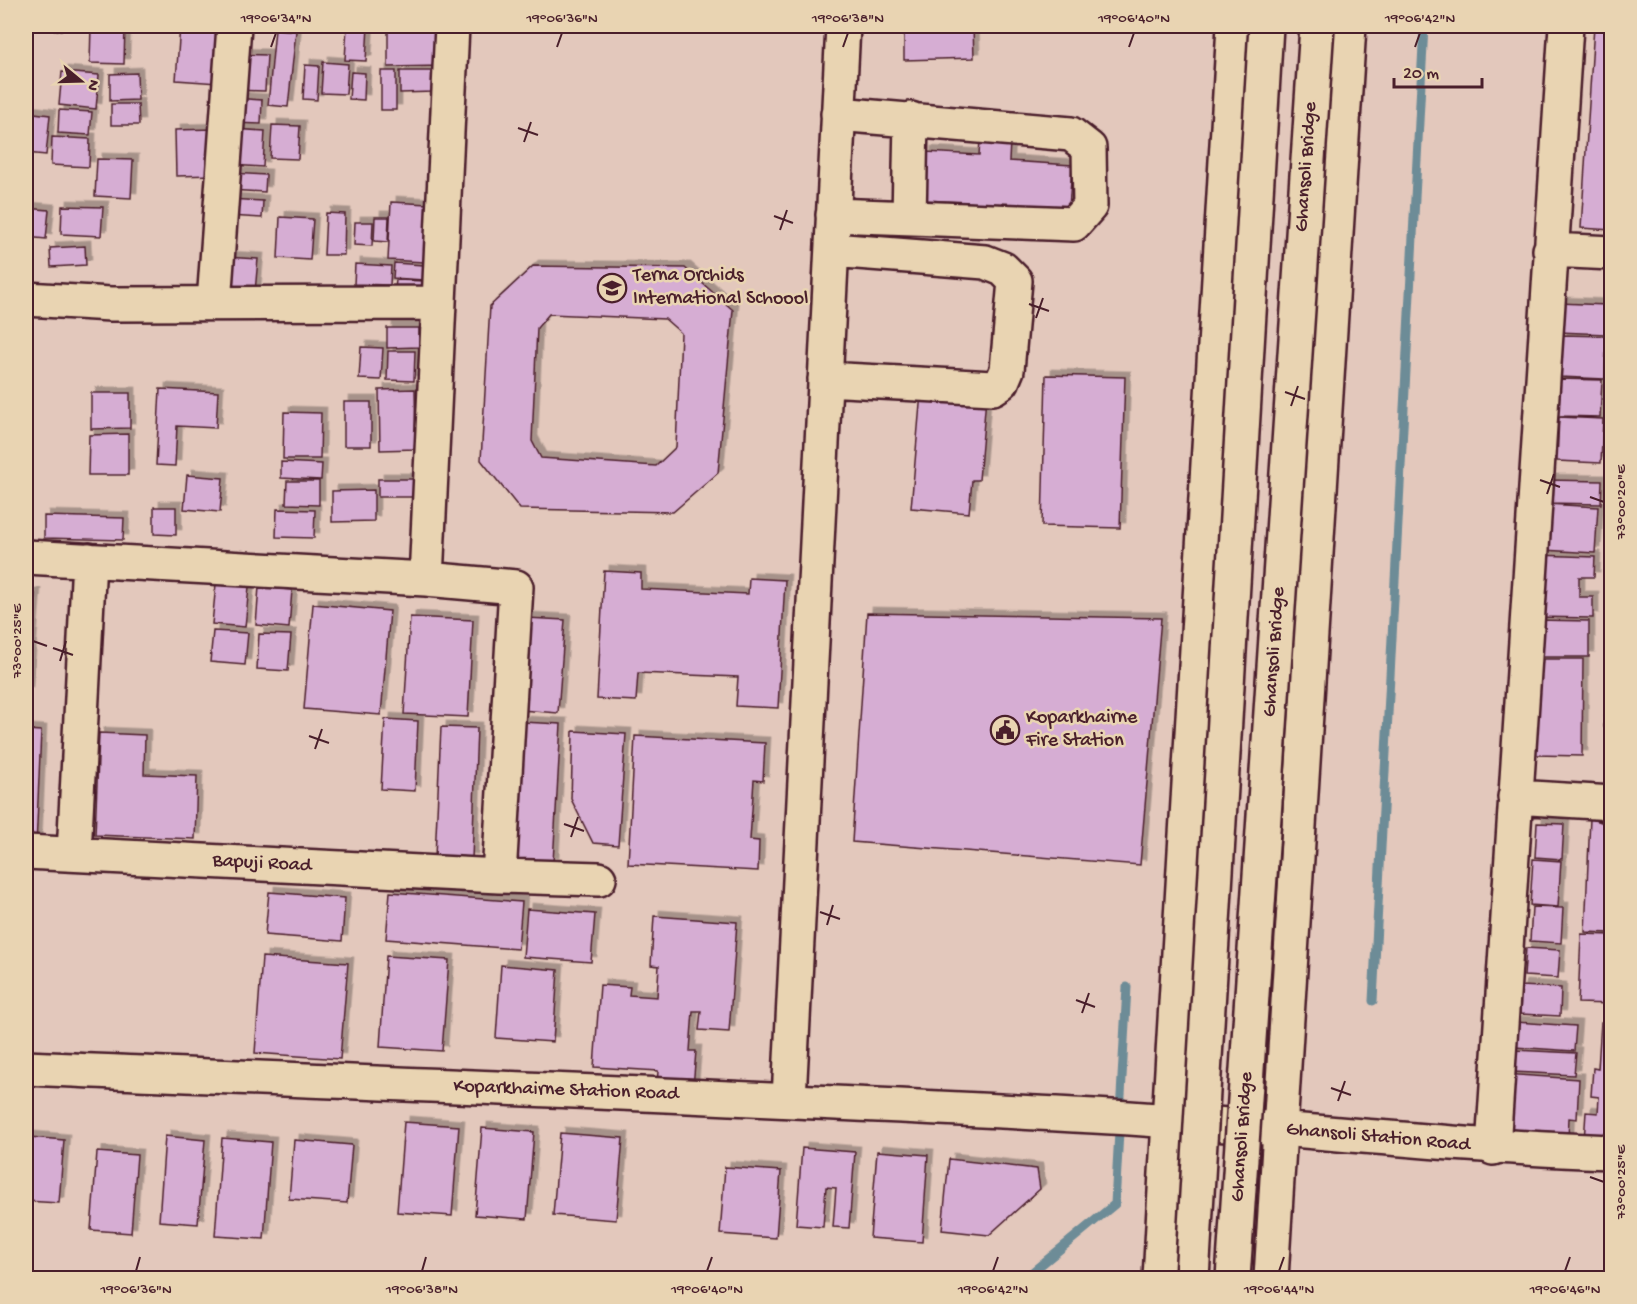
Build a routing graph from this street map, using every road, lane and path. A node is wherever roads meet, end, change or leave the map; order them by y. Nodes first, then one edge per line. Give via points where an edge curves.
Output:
1 (234, 26) edge
2 (452, 26) edge
3 (843, 26) edge
4 (1234, 26) edge
5 (1266, 26) edge
6 (1317, 26) edge
7 (1349, 26) edge
8 (1566, 26) edge
9 (838, 114) junction
10 (911, 119) junction
11 (833, 215) junction
12 (909, 218) junction
13 (1550, 249) junction
14 (832, 250) junction
15 (1611, 253) edge
16 (26, 298) edge
17 (214, 303) junction
18 (438, 303) junction
19 (825, 379) junction
20 (26, 557) edge
21 (89, 560) junction
22 (426, 579) junction
23 (1515, 797) junction
24 (1611, 802) edge
25 (26, 852) edge
26 (74, 854) junction
27 (499, 876) junction
28 (599, 879) dead end
29 (26, 1068) edge
30 (789, 1099) junction
31 (1106, 1116) joint
32 (1157, 1120) junction
33 (1280, 1130) junction
34 (1492, 1148) junction
35 (1611, 1152) edge
36 (1160, 1278) edge
37 (1192, 1278) edge
38 (1233, 1278) edge
39 (1271, 1278) edge

1 - 17 street
2 - 18 street
3 - 9 street
4 - 32 street
5 - 37 street, bridge
6 - 38 street, Ghansoli Bridge, bridge
7 - 33 street
8 - 13 street
9 - 10 street
9 - 11 street
10 - 12 street
10 - 12 street via 1071,134 1089,148 1090,206 1074,224
11 - 12 street
11 - 14 street
13 - 15 street
13 - 23 street
14 - 19 street
14 - 19 street via 985,262 1003,269 1015,281 1008,370 1002,382 993,388
16 - 17 street via 111,304
17 - 18 street
18 - 22 street
19 - 30 street
20 - 21 street
21 - 22 street
21 - 26 street
22 - 27 street via 516,587
23 - 24 street
23 - 34 street
25 - 26 street, Bapuji Road
26 - 27 street, Bapuji Road
27 - 28 street, Bapuji Road
29 - 30 street, Koparkhairne Station Road
30 - 31 street, Koparkhairne Station Road
31 - 32 street, Ghansoli Station Road
32 - 33 street, Ghansoli Station Road
32 - 36 street
33 - 34 street, Ghansoli Station Road
33 - 39 street
34 - 35 street, Ghansoli Station Road

